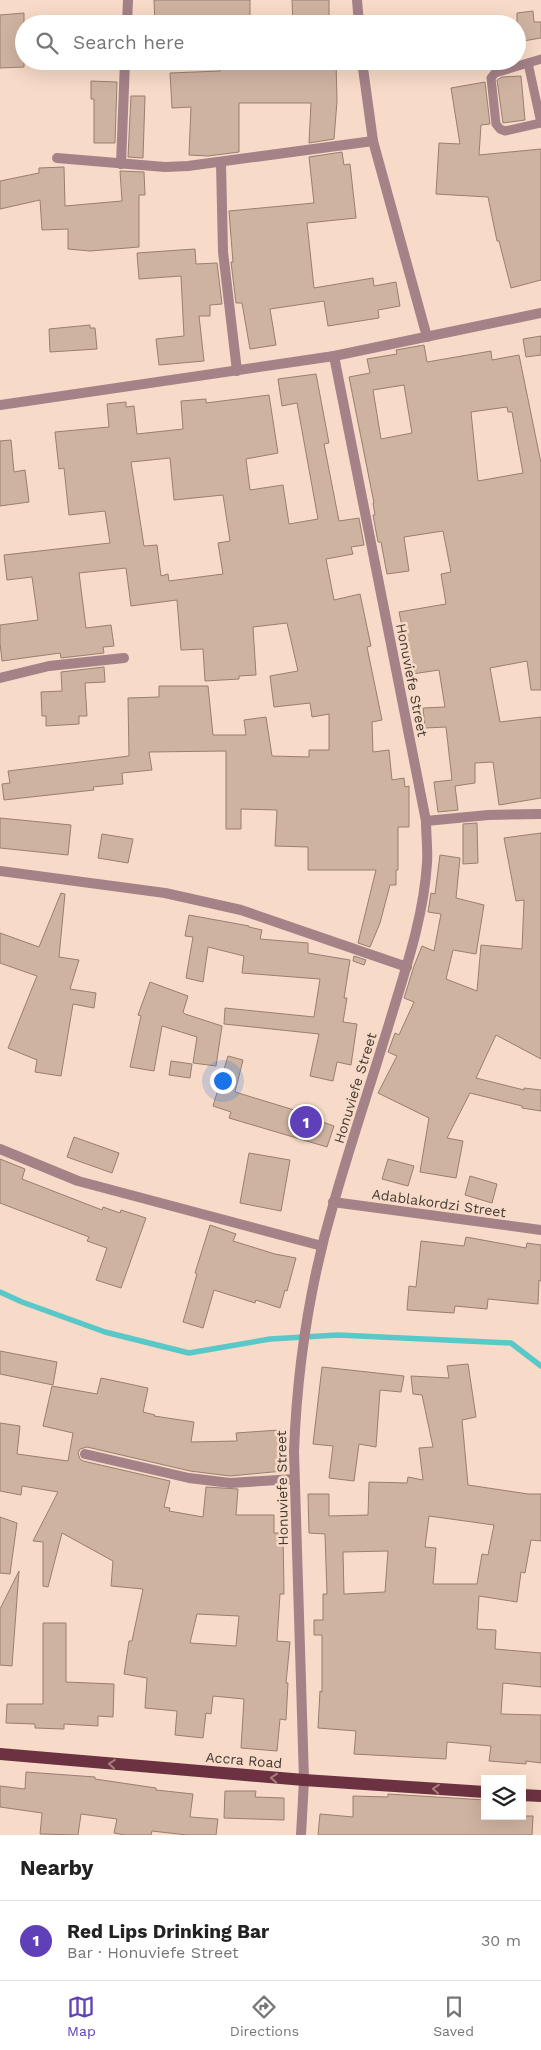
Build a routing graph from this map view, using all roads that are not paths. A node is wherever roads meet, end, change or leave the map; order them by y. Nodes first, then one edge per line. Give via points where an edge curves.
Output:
1 (128, 0) edge
2 (357, 0) edge
3 (127, 15) edge
4 (358, 15) edge
5 (541, 59) edge
6 (528, 63) joint
7 (125, 70) edge
8 (363, 70) edge
9 (506, 70) edge
10 (541, 123) edge
11 (373, 141) junction
12 (57, 158) dead end
13 (221, 163) junction
14 (121, 164) junction
15 (541, 313) edge
16 (427, 338) junction
17 (334, 356) junction
18 (237, 371) junction
19 (0, 405) edge
20 (124, 658) dead end
21 (0, 678) edge
22 (541, 814) edge
23 (426, 821) junction
24 (0, 871) edge
25 (407, 967) junction
26 (0, 1149) edge
27 (333, 1202) junction
28 (541, 1230) edge
29 (322, 1246) junction
30 (85, 1454) dead end
31 (294, 1479) junction
32 (0, 1754) edge
33 (304, 1780) junction
34 (481, 1792) edge
35 (526, 1794) edge
36 (541, 1796) edge
37 (301, 1835) edge

1 - 3 street
2 - 4 street
5 - 6 lane
6 - 10 lane
7 - 14 street
8 - 11 street
9 - 10 lane via 491,78 496,124 505,131
11 - 13 street
11 - 16 street
12 - 14 street
13 - 14 street via 165,167
13 - 18 street via 223,252
15 - 16 street
16 - 17 street
17 - 18 street
17 - 23 street, Honuviefe Street
18 - 19 street
20 - 21 street via 49,666
22 - 23 street
23 - 25 street, Honuviefe Street via 427,862
24 - 25 street via 165,893 241,910
25 - 27 street, Honuviefe Street
26 - 29 street via 78,1181
27 - 28 street, Adablakordzi Street
27 - 29 street, Honuviefe Street
29 - 31 street, Honuviefe Street via 303,1345 296,1404
30 - 31 street via 189,1478 230,1483
31 - 33 street, Honuviefe Street
33 -> 32 main road, Accra Road
34 -> 33 main road, Accra Road
33 - 37 street, Honuviefe Street
35 - 36 main road

